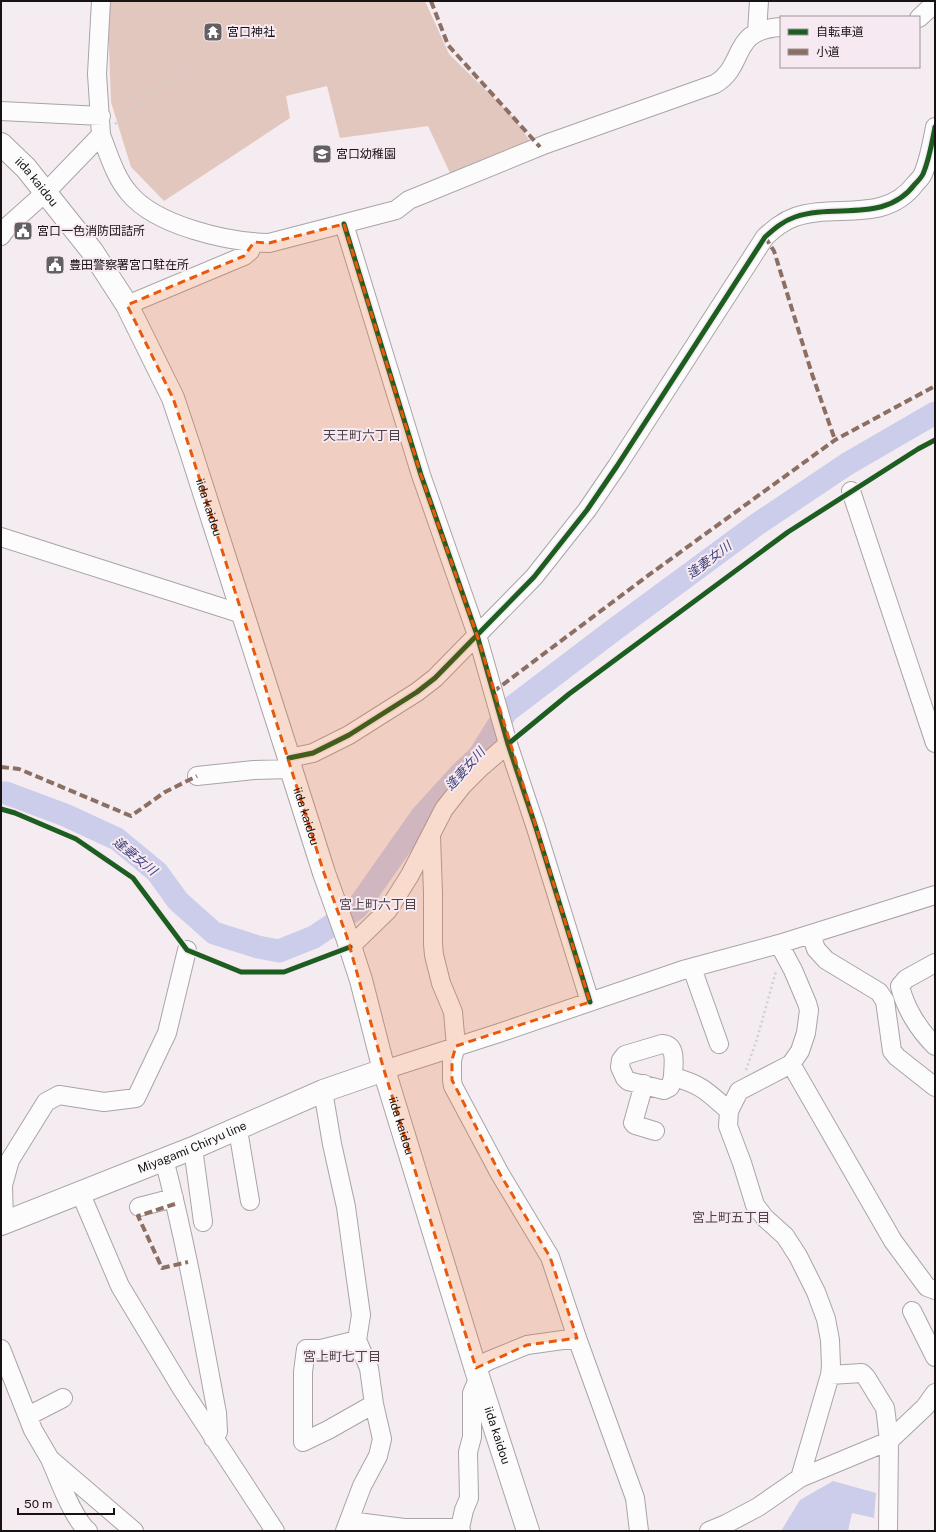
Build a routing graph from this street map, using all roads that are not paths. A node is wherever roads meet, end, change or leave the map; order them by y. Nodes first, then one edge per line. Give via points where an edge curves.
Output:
1 (101, 1) edge
2 (759, 1) edge
3 (935, 3) edge
4 (920, 17) edge
5 (780, 27) edge
6 (757, 32) junction
7 (1, 111) edge
8 (101, 116) junction
9 (935, 127) edge
10 (101, 135) junction
11 (1, 144) edge
12 (931, 165) edge
13 (46, 192) junction
14 (344, 224) junction
15 (1, 236) edge
16 (254, 242) junction
17 (127, 305) junction
18 (851, 491) road end
19 (1, 537) edge
20 (242, 614) junction
21 (477, 636) junction
22 (507, 741) junction
23 (935, 743) edge
24 (290, 764) junction
25 (197, 776) dead end
26 (430, 836) junction
27 (935, 895) edge
28 (811, 934) junction
29 (348, 942) junction
30 (779, 944) junction
31 (187, 950) road end
32 (935, 963) edge
33 (692, 968) junction
34 (590, 1002) junction
35 (719, 1044) dead end
36 (456, 1046) junction
37 (935, 1046) edge
38 (792, 1064) junction
39 (384, 1070) junction
40 (673, 1077) junction
41 (644, 1084) junction
42 (935, 1087) edge
43 (323, 1091) junction
44 (729, 1111) junction
45 (238, 1130) junction
46 (655, 1131) dead end
47 (193, 1148) junction
48 (164, 1159) junction
49 (80, 1192) junction
50 (174, 1198) junction
51 (250, 1202) dead end
52 (139, 1207) dead end
53 (203, 1222) dead end
54 (3, 1224) edge
55 (935, 1290) edge
56 (912, 1311) dead end
57 (577, 1338) junction
58 (357, 1340) junction
59 (1, 1349) edge
60 (935, 1357) edge
61 (477, 1373) junction
62 (830, 1375) junction
63 (935, 1393) edge
64 (63, 1398) dead end
65 (374, 1404) junction
66 (28, 1416) junction
67 (213, 1438) junction
68 (889, 1441) junction
69 (50, 1459) junction
70 (800, 1478) junction
71 (347, 1526) edge
72 (461, 1529) edge
73 (88, 1531) edge
74 (134, 1531) edge
75 (275, 1531) edge
76 (528, 1531) edge
77 (640, 1531) edge
78 (709, 1531) edge
79 (888, 1531) edge

1 - 8 street via 97,74
2 - 6 street
3 - 4 street
5 - 6 street
6 - 14 street via 744,44 728,73 715,84 546,144 409,200 396,210
7 - 8 street
8 - 10 street
9 - 12 street
10 - 13 street
10 - 16 street via 121,183 149,211 167,220 216,236
11 - 13 main road, iida kaidou
12 - 21 street via 909,192 894,203 872,209 817,212 796,216 780,224 765,237 587,510 534,577
13 - 15 street
13 - 17 main road, iida kaidou via 92,251
14 - 16 street via 269,243
14 - 21 street via 421,475
16 - 17 street via 244,256
17 - 20 main road, iida kaidou via 172,398
18 - 23 street
19 - 20 street
20 - 24 main road, iida kaidou
21 - 22 street
21 - 24 street via 435,678 417,692 348,735
22 - 26 street via 462,786 444,809
22 - 34 street
24 - 25 street
24 - 29 main road, iida kaidou
26 - 29 street via 388,910
26 - 36 street via 434,955 441,983 453,1012
27 - 28 street
28 - 30 street
28 - 42 street via 816,949 826,960 879,992 885,1001 892,1052
29 - 39 main road, iida kaidou via 361,980
30 - 33 street
30 - 38 street via 809,1010 803,1043
31 - 54 street via 167,1033 136,1098 104,1102 59,1094 46,1102 10,1160 3,1185
32 - 37 street via 906,979 900,986 911,1012
33 - 34 street
33 - 35 street
34 - 36 street
36 - 39 street
36 - 57 street via 452,1060 453,1086 500,1174 550,1257
38 - 44 street via 739,1091
38 - 55 street via 893,1241 927,1287
39 - 43 main road, Miyagami Chiryu line
39 - 61 main road, iida kaidou
40 - 41 street via 670,1087 664,1090
40 - 41 street via 674,1051 666,1044 625,1055 620,1067 625,1078
40 - 44 street via 693,1082
41 - 46 street via 633,1123
43 - 45 main road, Miyagami Chiryu line
43 - 58 street via 346,1207 361,1315
44 - 62 street via 728,1126 755,1205 785,1236 816,1292 826,1319 830,1340
45 - 47 main road, Miyagami Chiryu line
45 - 51 street
47 - 48 main road, Miyagami Chiryu line
47 - 53 street
48 - 49 main road, Miyagami Chiryu line
48 - 50 street
49 - 54 main road, Miyagami Chiryu line
49 - 67 street via 120,1286
50 - 52 street
50 - 67 street via 217,1413 218,1432
56 - 60 street
57 - 61 street via 527,1345 488,1361
57 - 77 street via 635,1498
58 - 65 street via 369,1368
58 - 65 street via 321,1349 306,1349 303,1372 303,1442
59 - 66 street
61 - 72 street via 472,1393 472,1436 468,1452 469,1498
61 - 76 main road, iida kaidou
62 - 68 street via 862,1373 866,1377 885,1408
62 - 70 street
63 - 68 street via 926,1407
64 - 66 street
65 - 71 street via 382,1439 378,1456 362,1486
66 - 69 street
67 - 75 street
68 - 70 street
68 - 79 street
69 - 73 street via 82,1527
69 - 74 street
70 - 78 street via 758,1507
71 - 72 street

